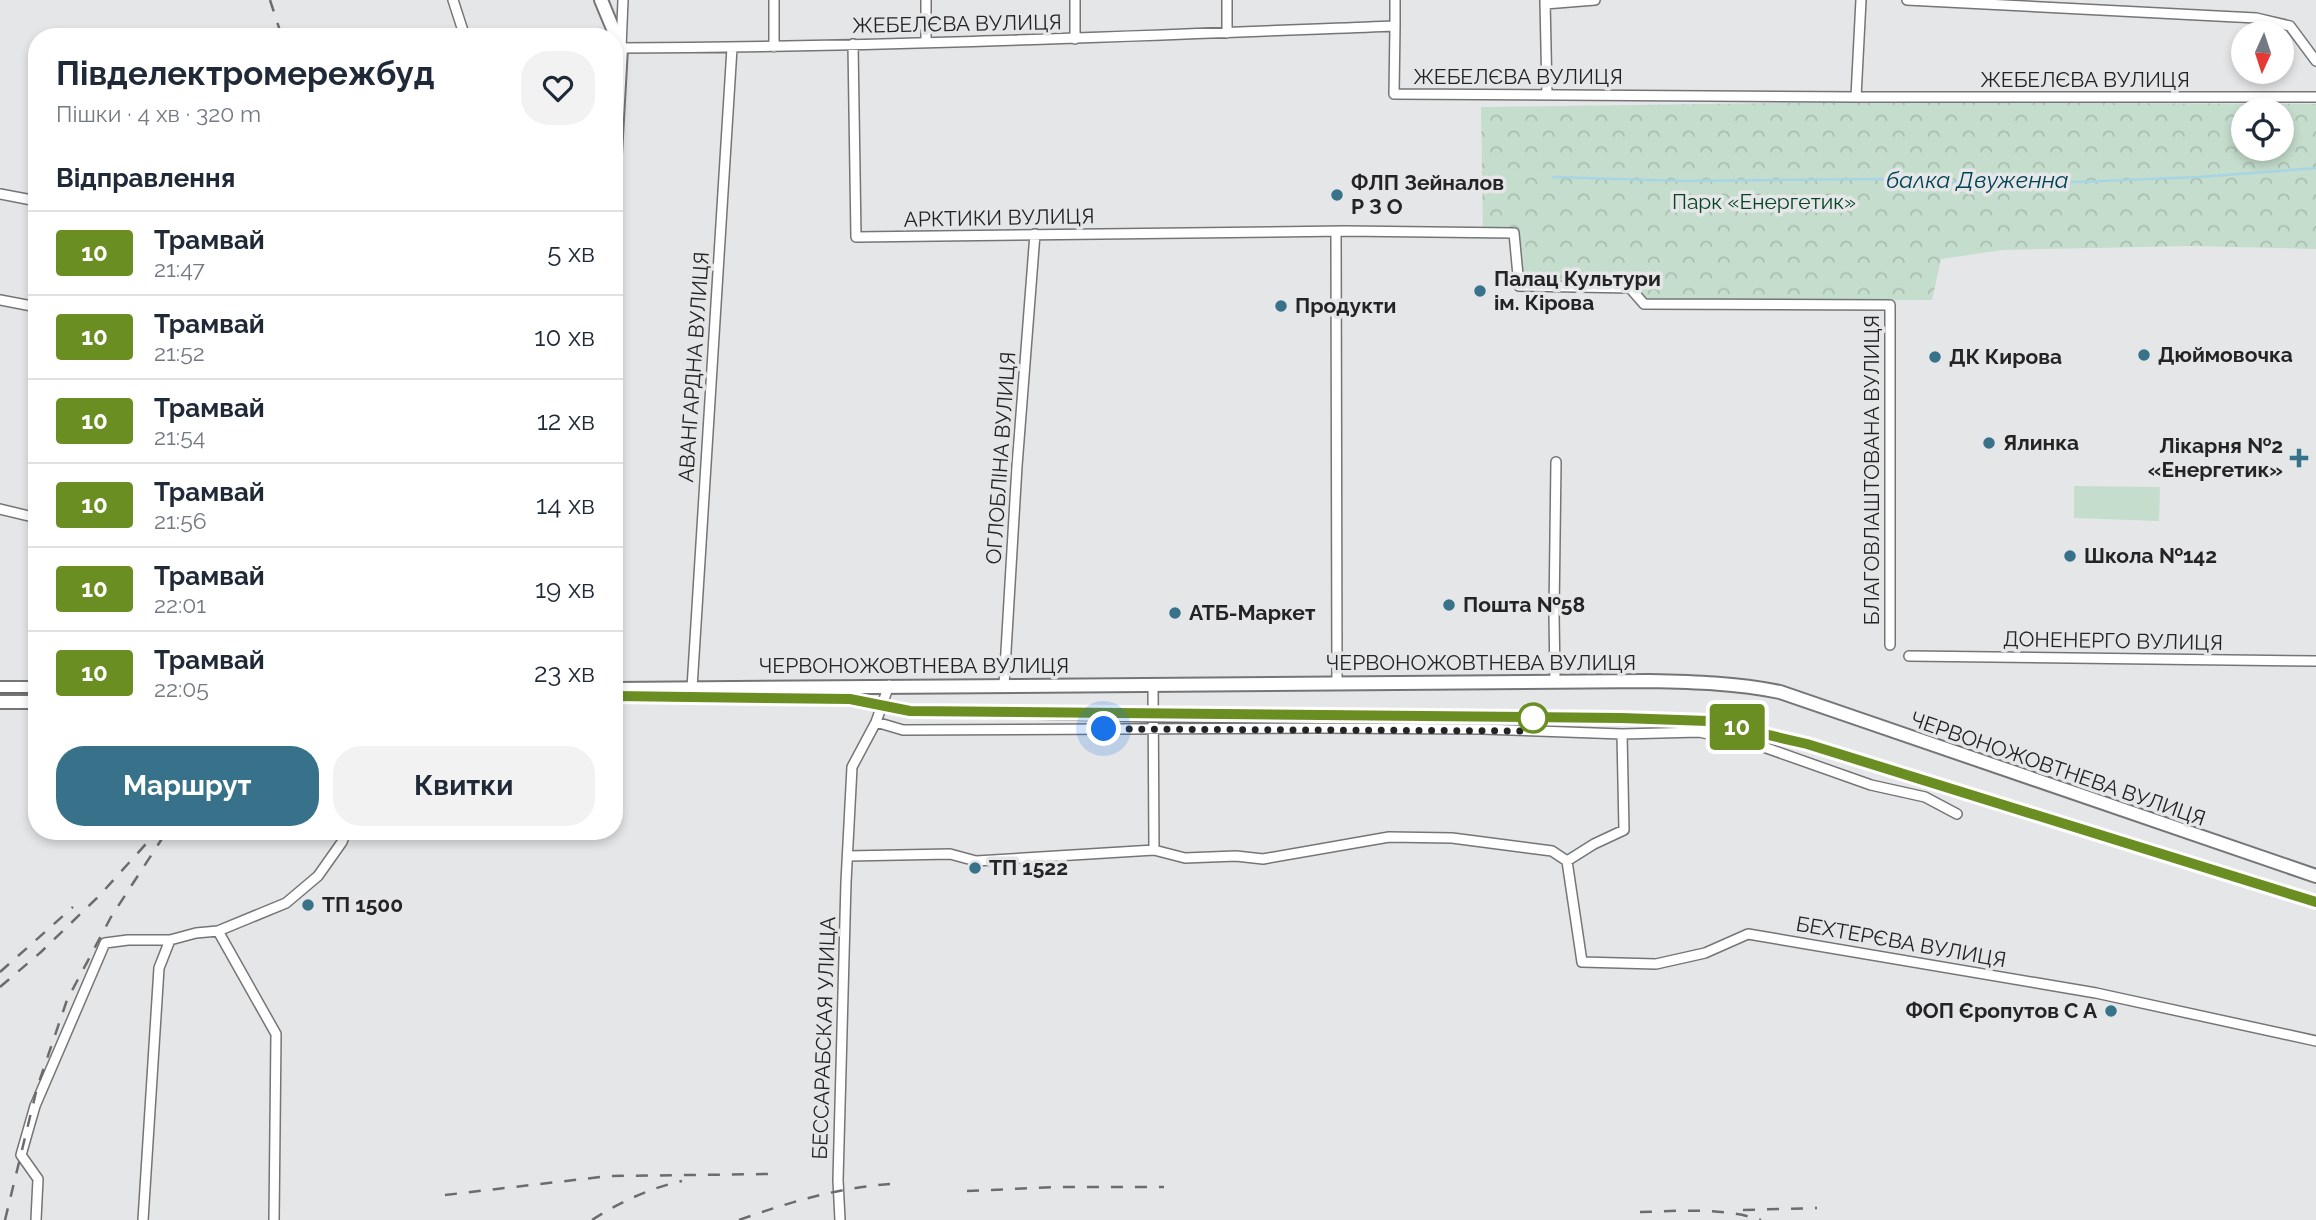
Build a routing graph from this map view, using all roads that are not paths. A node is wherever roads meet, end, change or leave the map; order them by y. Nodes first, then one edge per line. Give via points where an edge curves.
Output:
1 (453, 0) edge
2 (601, 0) edge
3 (623, 0) edge
4 (774, 0) edge
5 (926, 0) edge
6 (1075, 0) edge
7 (1227, 0) edge
8 (1395, 0) edge
9 (1595, 0) edge
10 (1861, 0) edge
11 (1907, 0) edge
12 (1545, 2) edge
13 (2027, 4) edge
14 (1395, 26) junction
15 (462, 28) edge
16 (613, 28) edge
17 (622, 28) edge
18 (1227, 33) junction
19 (1074, 39) junction
20 (926, 43) junction
21 (853, 44) junction
22 (774, 47) junction
23 (623, 48) edge
24 (732, 48) junction
25 (2316, 61) edge
26 (1547, 95) junction
27 (1856, 97) junction
28 (2316, 97) edge
29 (0, 194) edge
30 (28, 199) edge
31 (1336, 232) junction
32 (1514, 233) joint
33 (1035, 234) junction
34 (0, 300) edge
35 (28, 305) edge
36 (1556, 462) dead end
37 (0, 509) edge
38 (28, 516) edge
39 (1890, 645) dead end
40 (1909, 656) dead end
41 (2316, 662) edge
42 (1337, 682) junction
43 (1555, 682) junction
44 (1153, 684) junction
45 (889, 685) junction
46 (1004, 685) junction
47 (0, 688) edge
48 (28, 688) edge
49 (692, 688) junction
50 (623, 689) edge
51 (0, 702) edge
52 (28, 702) edge
53 (876, 722) junction
54 (1155, 729) junction
55 (1622, 734) junction
56 (1957, 814) dead end
57 (343, 840) edge
58 (1154, 850) junction
59 (848, 856) junction
60 (1567, 861) junction
61 (2316, 876) edge
62 (218, 931) junction
63 (170, 940) junction
64 (2316, 1041) edge
65 (36, 1220) edge
66 (143, 1220) edge
67 (274, 1220) edge
68 (840, 1220) edge

1 - 15 street
2 - 16 main road
3 - 17 street
4 - 22 street
5 - 20 street
6 - 19 street
7 - 18 street
8 - 14 street
9 - 12 street
10 - 27 street
11 - 13 street
12 - 26 street
13 - 25 street via 2256,18 2290,26
14 - 18 street, ЖЕБЕЛЄВА ВУЛИЦЯ
14 - 26 street, ЖЕБЕЛЄВА ВУЛИЦЯ via 1394,94
18 - 19 street, ЖЕБЕЛЄВА ВУЛИЦЯ
19 - 20 street, ЖЕБЕЛЄВА ВУЛИЦЯ
20 - 21 street, ЖЕБЕЛЄВА ВУЛИЦЯ
21 - 22 street, ЖЕБЕЛЄВА ВУЛИЦЯ
21 - 33 street, АРКТИКИ ВУЛИЦЯ via 856,237
22 - 24 street, ЖЕБЕЛЄВА ВУЛИЦЯ
23 - 24 street, ЖЕБЕЛЄВА ВУЛИЦЯ
24 - 49 street, АВАНГАРДНА ВУЛИЦЯ
26 - 27 street, ЖЕБЕЛЄВА ВУЛИЦЯ
27 - 28 street, ЖЕБЕЛЄВА ВУЛИЦЯ
29 - 30 street
31 - 32 street, АРКТИКИ ВУЛИЦЯ
31 - 33 street, АРКТИКИ ВУЛИЦЯ
31 - 42 street
32 - 39 street, БЛАГОВЛАШТОВАНА ВУЛИЦЯ via 1519,286 1630,288 1644,304 1890,305
33 - 46 street, ОГЛОБЛІНА ВУЛИЦЯ
34 - 35 street
36 - 43 street
37 - 38 street
40 - 41 street, ДОНЕНЕРГО ВУЛИЦЯ
42 - 43 main road, ЧЕРВОНОЖОВТНЕВА ВУЛИЦЯ
42 - 44 main road, ЧЕРВОНОЖОВТНЕВА ВУЛИЦЯ
43 - 61 main road, ЧЕРВОНОЖОВТНЕВА ВУЛИЦЯ via 1714,682 1780,692
44 - 46 main road, ЧЕРВОНОЖОВТНЕВА ВУЛИЦЯ
44 - 54 street
45 - 46 main road, ЧЕРВОНОЖОВТНЕВА ВУЛИЦЯ
45 - 49 main road, ЧЕРВОНОЖОВТНЕВА ВУЛИЦЯ
45 - 53 street, БЕССАРАБСКАЯ УЛИЦА
47 - 48 main road
49 - 50 main road, ЧЕРВОНОЖОВТНЕВА ВУЛИЦЯ
51 - 52 main road
53 - 54 street via 903,730
53 - 59 street, БЕССАРАБСКАЯ УЛИЦА via 852,767
54 - 55 street via 1482,729
54 - 58 street
55 - 56 street via 1699,732 1755,744 1871,785 1925,797
55 - 60 street via 1624,830
57 - 62 street via 309,886 286,903
58 - 59 street via 976,861 950,854
58 - 60 street via 1185,858 1263,859 1389,837 1452,838 1552,851
59 - 68 street, БЕССАРАБСКАЯ УЛИЦА
60 - 64 street, БЕХТЕРЄВА ВУЛИЦЯ via 1582,962 1656,964 1705,953 1748,934 2096,993
62 - 63 street
62 - 67 street via 276,1034
63 - 65 street via 105,943 35,1106 21,1155 38,1179
63 - 66 street via 159,968

